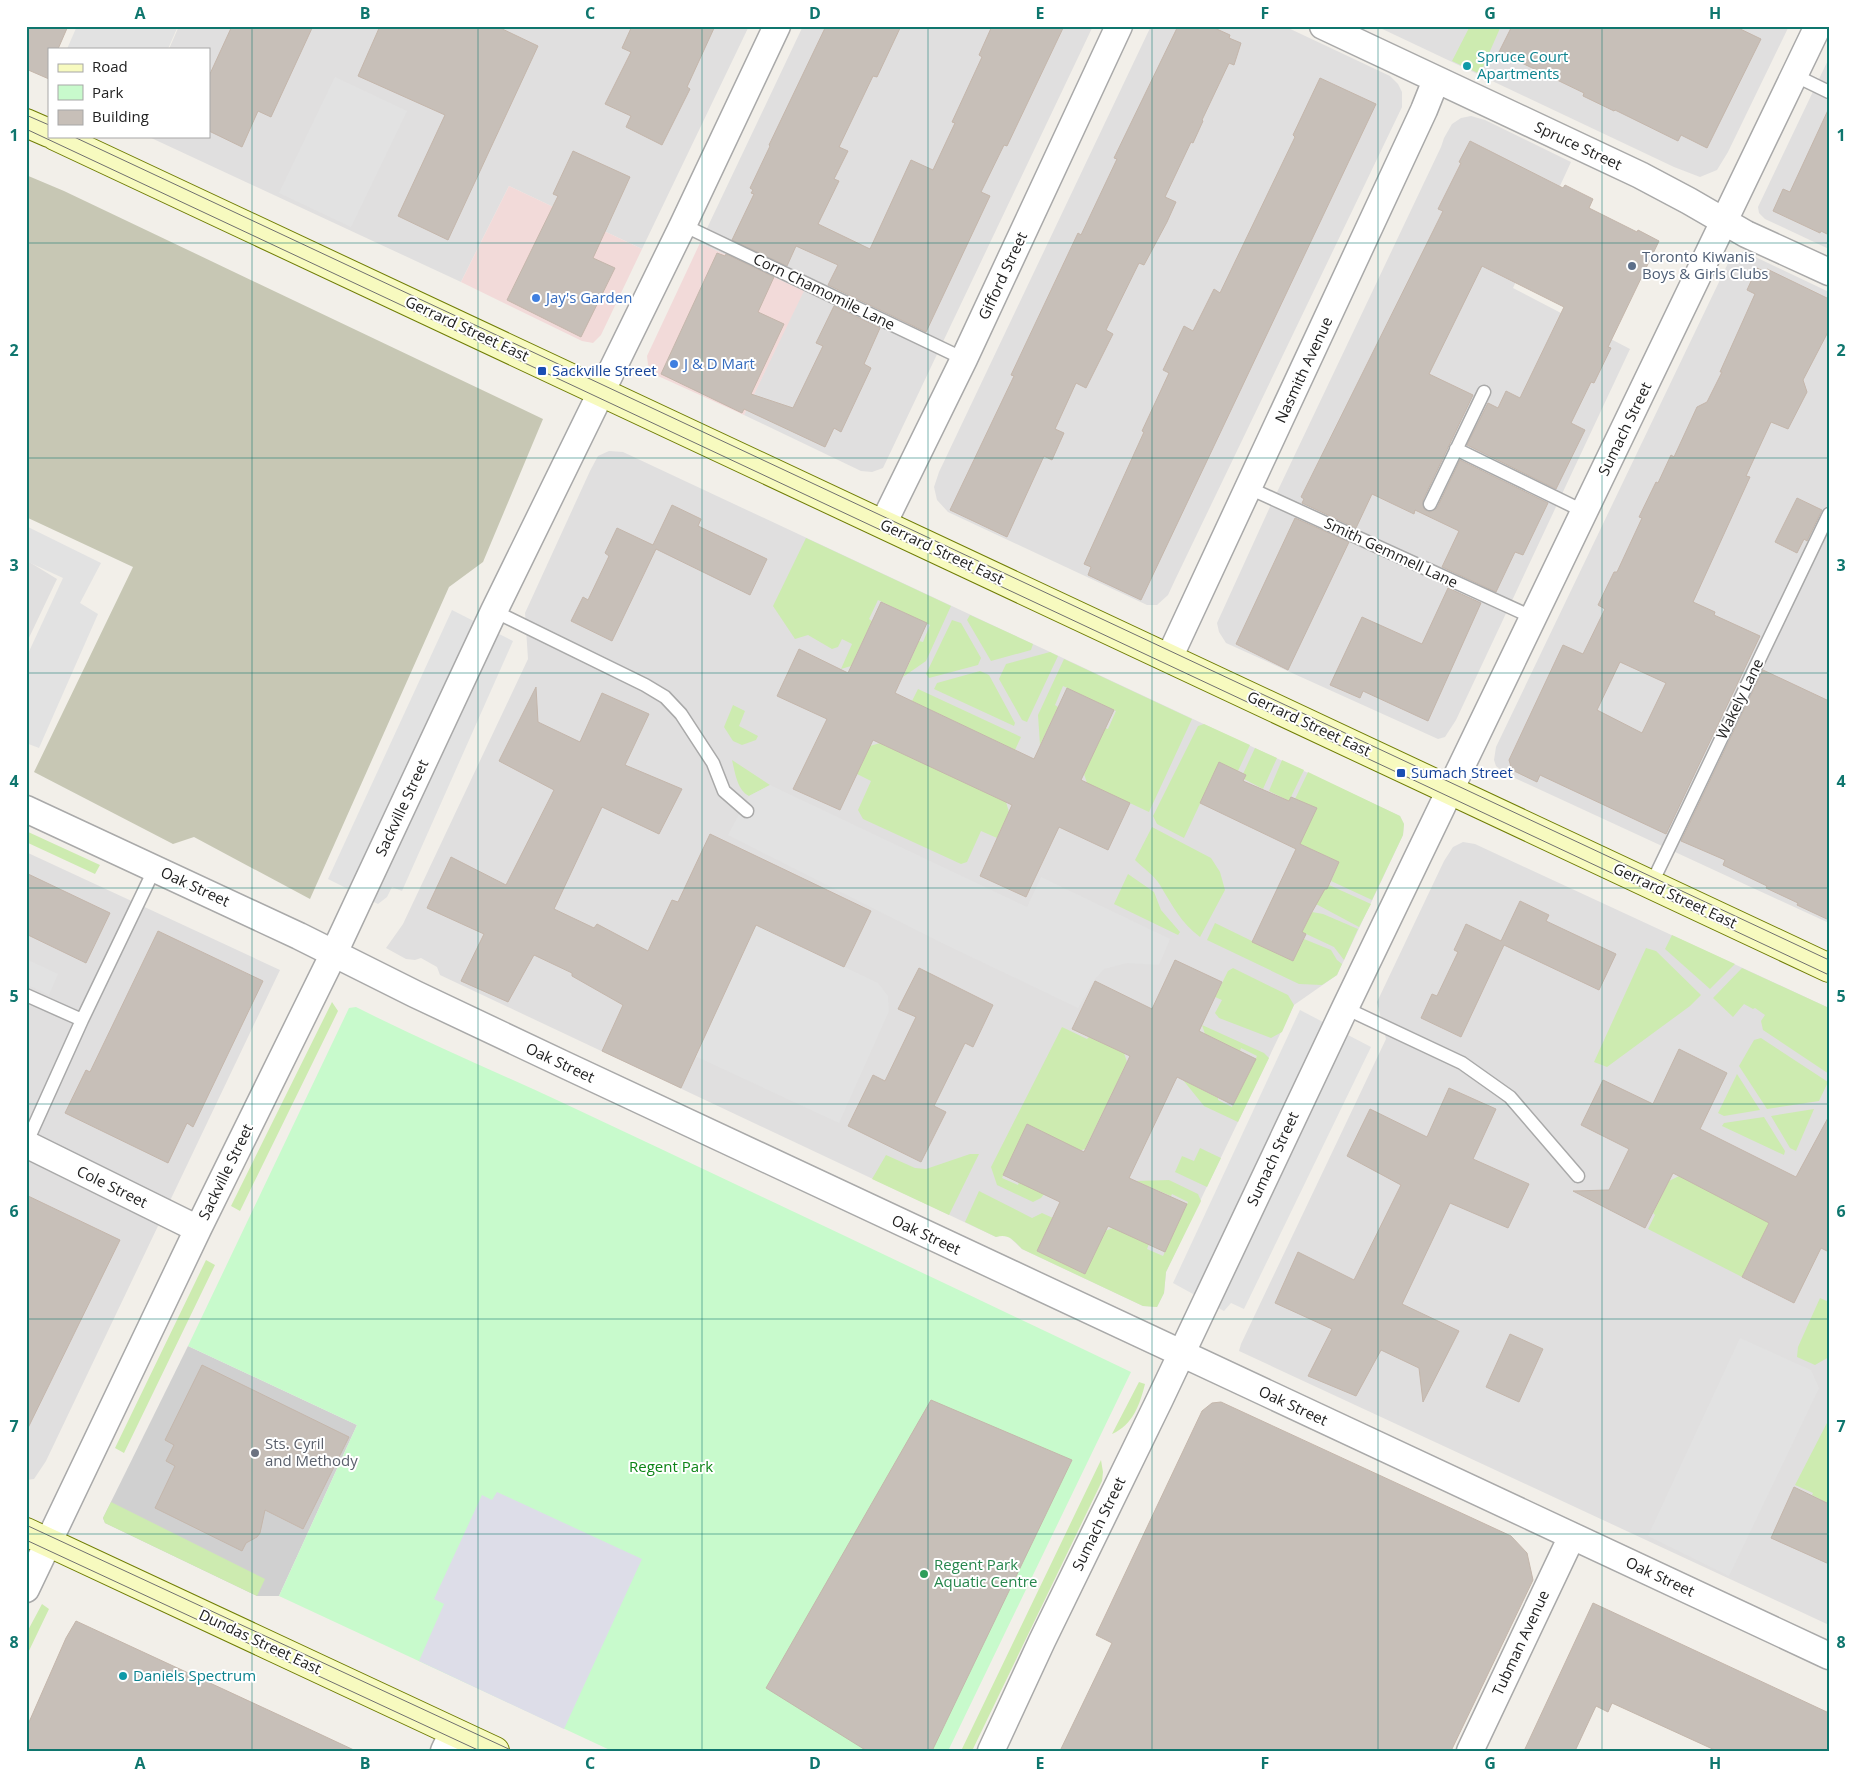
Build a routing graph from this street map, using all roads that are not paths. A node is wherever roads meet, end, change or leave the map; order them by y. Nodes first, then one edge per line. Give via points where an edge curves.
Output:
1 (777, 26) edge
2 (1119, 26) edge
3 (1323, 26) edge
4 (1818, 26) edge
5 (1794, 75) junction
6 (1436, 80) junction
7 (1829, 92) edge
8 (26, 123) edge
9 (48, 133) edge
10 (59, 138) edge
11 (1724, 220) junction
12 (684, 225) junction
13 (1829, 272) edge
14 (964, 358) junction
15 (601, 392) junction
16 (1484, 392) dead end
17 (1456, 449) junction
18 (1249, 488) junction
19 (1430, 504) dead end
20 (1585, 512) junction
21 (1829, 514) edge
22 (883, 524) junction
23 (491, 618) junction
24 (1534, 618) junction
25 (1169, 658) junction
26 (1450, 790) junction
27 (26, 809) edge
28 (747, 811) dead end
29 (155, 868) junction
30 (1651, 885) junction
31 (334, 953) junction
32 (1829, 968) edge
33 (26, 995) edge
34 (1345, 1008) junction
35 (82, 1020) junction
36 (26, 1144) edge
37 (1578, 1176) dead end
38 (198, 1229) junction
39 (1181, 1354) junction
40 (1572, 1536) junction
41 (38, 1538) edge
42 (26, 1589) edge
43 (1829, 1656) edge
44 (448, 1741) edge
45 (494, 1751) edge
46 (991, 1751) edge
47 (1470, 1751) edge

1 - 12 street, Sackville Street
2 - 14 street, Gifford Street
3 - 6 street, Spruce Street
4 - 5 street, Sumach Street
5 - 7 lane
5 - 11 street, Sumach Street
6 - 11 street, Spruce Street via 1640,175
6 - 18 street, Nasmith Avenue
8 - 9 main road
10 - 15 main road, Gerrard Street East
11 - 13 street, Spruce Street via 1746,234
11 - 20 street, Sumach Street
12 - 14 lane, Corn Chamomile Lane
12 - 15 street, Sackville Street
14 - 22 street, Gifford Street
15 - 22 main road, Gerrard Street East
15 - 23 street, Sackville Street
16 - 17 lane
17 - 19 lane
17 - 20 lane
18 - 24 lane, Smith Gemmell Lane
18 - 25 street, Nasmith Avenue
20 - 24 street, Sumach Street
21 - 30 lane, Wakely Lane
22 - 25 main road, Gerrard Street East
23 - 28 lane via 645,685 665,697 700,741 724,791
23 - 31 street, Sackville Street
24 - 26 street, Sumach Street
25 - 26 main road, Gerrard Street East
26 - 30 main road, Gerrard Street East
26 - 34 street, Sumach Street
27 - 29 street, Oak Street
29 - 31 street, Oak Street
29 - 35 lane
30 - 32 main road, Gerrard Street East
31 - 38 street, Sackville Street
31 - 39 street, Oak Street via 556,1061
33 - 35 lane
34 - 37 lane via 1462,1063 1502,1091 1534,1123
34 - 39 street, Sumach Street
35 - 36 lane
36 - 38 street, Cole Street
38 - 41 street, Sackville Street
39 - 40 street, Oak Street
39 - 46 street, Sumach Street
40 - 43 street, Oak Street
40 - 47 street, Tubman Avenue
41 - 42 street, Sackville Street
41 - 44 main road, Dundas Street East
44 - 45 main road, Dundas Street East

